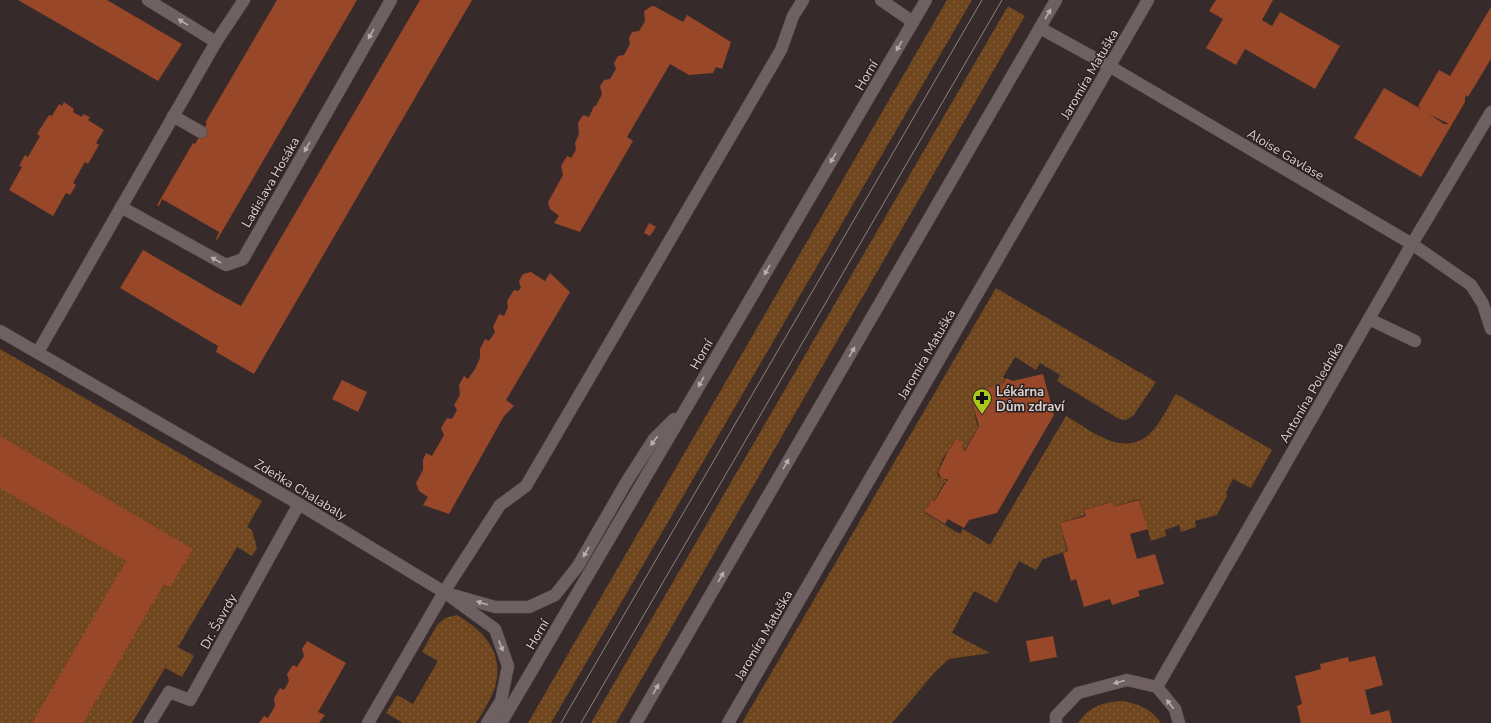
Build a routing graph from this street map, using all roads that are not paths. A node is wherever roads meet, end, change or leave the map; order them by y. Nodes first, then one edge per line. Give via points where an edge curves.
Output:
1 (148, 0) edge
2 (244, 0) edge
3 (391, 0) edge
4 (803, 0) edge
5 (881, 0) edge
6 (926, 0) edge
7 (1056, 0) edge
8 (1148, 0) edge
9 (913, 22) junction
10 (1040, 28) junction
11 (216, 42) junction
12 (1109, 66) junction
13 (1491, 112) edge
14 (173, 116) junction
15 (201, 132) dead end
16 (121, 207) junction
17 (1412, 244) junction
18 (1369, 319) junction
19 (1491, 330) edge
20 (0, 331) edge
21 (1415, 342) dead end
22 (38, 352) junction
23 (689, 402) junction
24 (299, 504) junction
25 (444, 592) junction
26 (1157, 687) junction
27 (150, 723) edge
28 (368, 723) edge
29 (487, 723) edge
30 (500, 723) edge
31 (636, 723) edge
32 (728, 723) edge
33 (1056, 723) edge
34 (1179, 723) edge

11 -> 1 street
2 - 11 street
3 -> 16 street, Ladislava Hosáka via 243,259 226,265
4 - 25 street via 793,16 780,50 526,486 500,505
5 - 9 street
6 - 9 street, Horní
10 -> 7 street
8 - 12 street, Jaromíra Matuška
9 -> 23 street, Horní
10 - 12 street, Aloise Gavlase
31 -> 10 street
11 - 14 street
12 - 17 street, Aloise Gavlase
12 - 32 street, Jaromíra Matuška
13 - 17 street, Antonína Poledníka
14 - 15 street
14 - 16 street
16 - 22 street
17 - 18 street, Antonína Poledníka
17 - 19 street, Aloise Gavlase via 1471,285 1483,304
18 - 21 street
18 - 26 street, Antonína Poledníka
20 - 22 street, Zdeňka Chalabaly
22 - 24 street, Zdeňka Chalabaly
23 -> 25 street via 654,439 578,566 555,595 529,607 495,607
23 - 30 street, Horní
24 - 25 street, Zdeňka Chalabaly
24 - 27 street, Dr. Šavrdy via 190,700 169,692
25 - 28 street
25 -> 29 street, Zdeňka Chalabaly via 494,629 508,666 501,701
26 -> 33 street via 1127,680 1078,693 1056,716
34 -> 26 street via 1175,709

